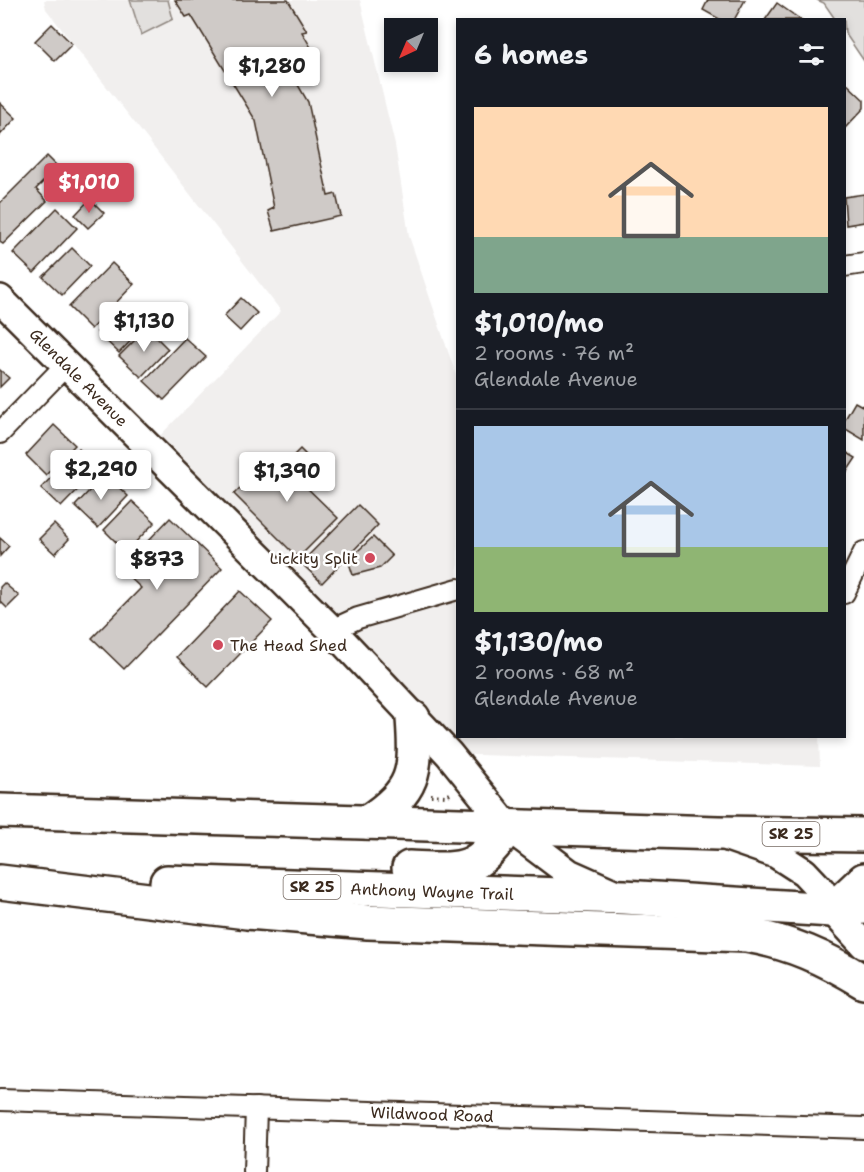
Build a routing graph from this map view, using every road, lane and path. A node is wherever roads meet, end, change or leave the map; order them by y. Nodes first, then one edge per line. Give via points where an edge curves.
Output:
1 (864, 263) edge
2 (846, 266) edge
3 (0, 299) edge
4 (66, 365) junction
5 (0, 433) edge
6 (864, 552) edge
7 (846, 589) edge
8 (456, 590) edge
9 (332, 630) junction
10 (413, 718) junction
11 (456, 791) dead end
12 (422, 794) dead end
13 (0, 811) edge
14 (368, 822) junction
15 (508, 826) junction
16 (718, 833) junction
17 (864, 835) edge
18 (0, 877) edge
19 (864, 880) edge
20 (0, 882) edge
21 (138, 882) junction
22 (624, 897) junction
23 (864, 907) edge
24 (832, 910) junction
25 (864, 945) edge
26 (864, 982) edge
27 (0, 1100) edge
28 (256, 1108) junction
29 (864, 1128) edge
30 (254, 1172) edge

1 - 2 street
3 - 4 street, Glendale Avenue
4 - 5 street
4 - 9 street, Glendale Avenue
6 - 7 street
8 - 9 street via 358,618
9 - 10 street, Glendale Avenue
10 - 14 highway via 416,762 410,779 399,796
10 - 15 street, Glendale Avenue
11 - 12 path via 446,796
13 - 14 highway, SR 25
14 - 15 highway, SR 25
15 - 16 highway, SR 25
15 - 21 highway via 482,860 465,868 298,866
15 - 22 street, Glendale Avenue via 569,873
16 - 17 highway, SR 25
16 - 24 street via 776,854 804,872 821,890
18 - 21 highway, Anthony Wayne Trail / SR 25
19 - 24 highway
20 - 26 highway via 247,912 368,922 746,935 777,940 811,952
21 - 22 highway, Anthony Wayne Trail / SR 25
22 - 24 highway, Anthony Wayne Trail / SR 25
23 - 24 highway, Anthony Wayne Trail / SR 25
24 - 25 street
27 - 28 street, Wildwood Road
28 - 29 street, Wildwood Road
28 - 30 street

